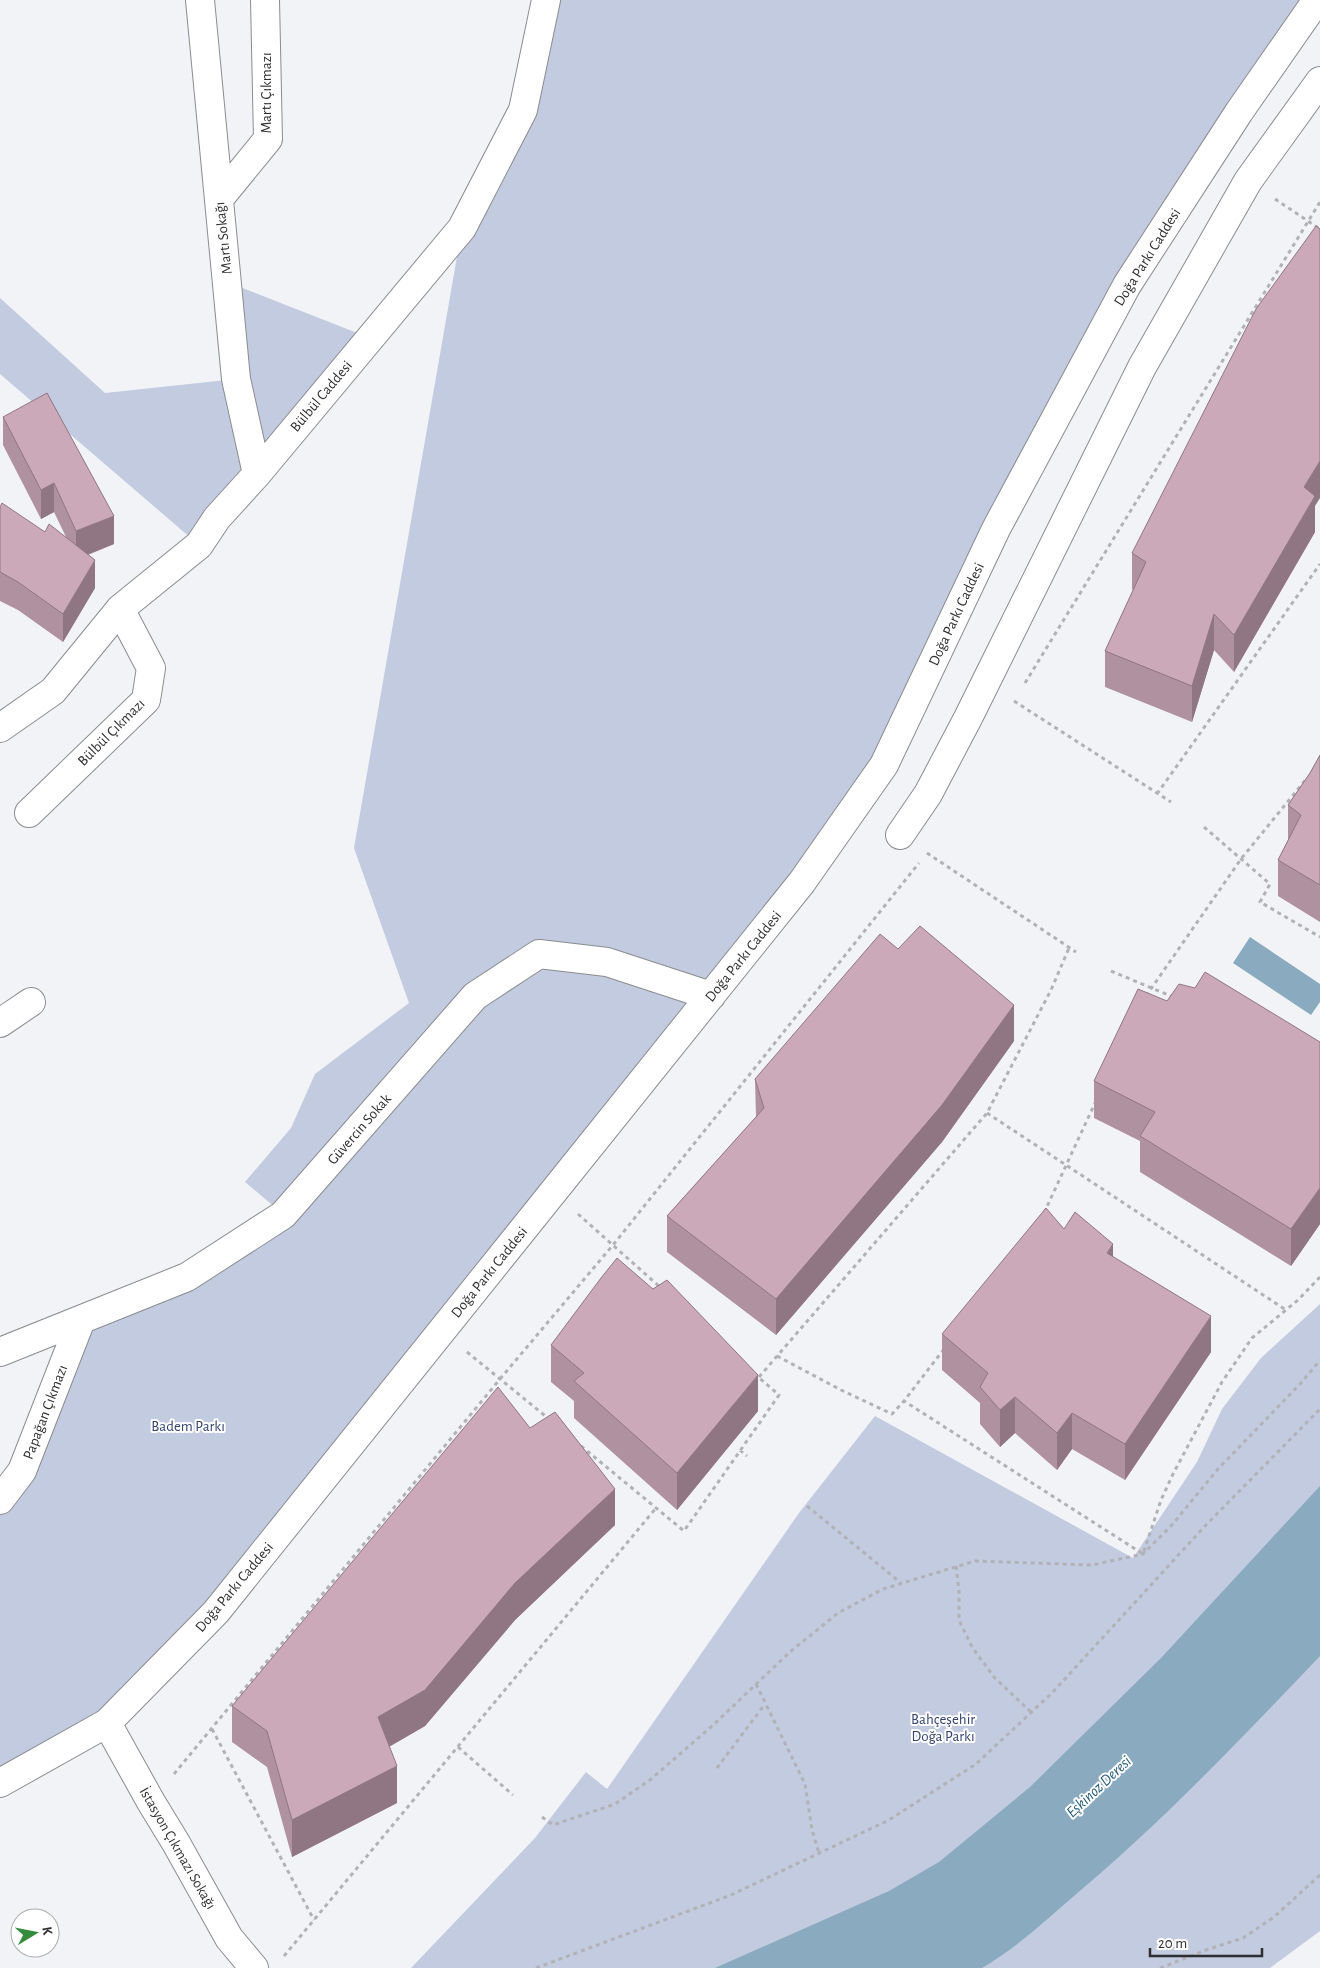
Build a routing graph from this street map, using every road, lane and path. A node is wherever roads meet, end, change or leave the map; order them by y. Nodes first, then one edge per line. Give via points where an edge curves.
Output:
1 (200, 0) edge
2 (265, 0) edge
3 (546, 0) edge
4 (1317, 0) edge
5 (1320, 81) edge
6 (219, 199) junction
7 (1320, 202) edge
8 (256, 474) junction
9 (1319, 567) edge
10 (120, 609) junction
11 (985, 682) junction
12 (1025, 684) dead end
13 (0, 728) edge
14 (1308, 776) edge
15 (1157, 794) junction
16 (1171, 802) dead end
17 (29, 813) dead end
18 (1204, 827) dead end
19 (900, 835) joint
20 (927, 853) junction
21 (1241, 859) junction
22 (1320, 937) edge
23 (1069, 948) junction
24 (1076, 952) dead end
25 (1111, 971) dead end
26 (1150, 988) junction
27 (711, 996) junction
28 (1146, 997) edge
29 (1176, 998) edge
30 (31, 1002) dead end
31 (0, 1023) edge
32 (1099, 1094) edge
33 (987, 1112) junction
34 (1065, 1165) junction
35 (553, 1192) junction
36 (1041, 1219) edge
37 (613, 1245) junction
38 (1320, 1277) edge
39 (664, 1292) edge
40 (1286, 1310) junction
41 (81, 1320) junction
42 (442, 1330) junction
43 (946, 1346) edge
44 (0, 1352) edge
45 (777, 1356) junction
46 (1320, 1360) edge
47 (752, 1370) edge
48 (759, 1377) junction
49 (500, 1379) junction
50 (904, 1401) junction
51 (1320, 1409) edge
52 (552, 1422) edge
53 (574, 1440) edge
54 (740, 1450) junction
55 (747, 1456) dead end
56 (0, 1500) edge
57 (807, 1506) dead end
58 (656, 1508) junction
59 (1144, 1554) junction
60 (956, 1566) junction
61 (902, 1584) junction
62 (756, 1684) junction
63 (765, 1704) junction
64 (1032, 1713) junction
65 (107, 1723) junction
66 (212, 1729) junction
67 (458, 1747) junction
68 (717, 1768) dead end
69 (0, 1783) edge
70 (513, 1795) dead end
71 (151, 1802) junction
72 (542, 1817) dead end
73 (819, 1854) junction
74 (1320, 1875) edge
75 (314, 1920) junction
76 (267, 1965) edge
77 (536, 1968) edge
78 (1160, 1968) edge

1 - 6 street, Martı Sokağı
2 - 6 street, Martı Çıkmazı via 268,140
3 - 8 street, Bülbül Caddesi via 523,110 462,228
4 - 27 street, Doğa Parkı Caddesi via 1239,112 1127,286 996,529 884,765 802,882
5 - 11 street via 1248,181 1142,367
6 - 8 street, Martı Sokağı via 236,380
7 - 12 path
8 - 10 street, Bülbül Caddesi via 217,518 199,545
9 - 15 path
10 - 13 street, Bülbül Caddesi via 53,691
10 - 17 street, Bülbül Çıkmazı via 151,668 146,700
11 - 15 path
11 - 19 street via 928,794
14 - 21 path
15 - 16 path
18 - 21 path
19 - 20 path
20 - 23 path
20 - 37 path
21 - 22 path via 1270,884 1260,902
21 - 26 path
23 - 24 path
23 - 33 path via 1051,990
25 - 26 path
26 - 28 path
26 - 29 path
27 - 35 street, Doğa Parkı Caddesi
27 - 41 street, Güvercin Sokak via 607,962 539,954 475,996 283,1214 187,1278
30 - 31 street
32 - 34 path
33 - 34 path
33 - 45 path
34 - 36 path
34 - 40 path
35 - 37 path
35 - 42 street, Doğa Parkı Caddesi
37 - 39 path
37 - 49 path
38 - 40 path
40 - 59 path via 1252,1338 1222,1382 1161,1500
41 - 44 street, Güvercin Sokak
41 - 56 street, Papağan Çıkmazı via 22,1471
42 - 49 path
42 - 65 street, Doğa Parkı Caddesi via 216,1612
43 - 50 path
45 - 48 path
45 - 50 path via 892,1414
46 - 59 path
47 - 48 path
48 - 54 path via 779,1395
49 - 52 path
49 - 66 path
50 - 59 path
51 - 64 path via 1205,1526
53 - 58 path
54 - 55 path
54 - 58 path via 684,1532
57 - 61 path
58 - 67 path
59 - 60 path via 1092,1565 975,1561
60 - 61 path
60 - 64 path via 959,1620 972,1647 994,1677
61 - 62 path via 883,1589 838,1613
62 - 63 path
62 - 72 path via 650,1780 615,1804 553,1825
63 - 68 path
63 - 73 path via 805,1784
64 - 73 path via 976,1764 889,1820
65 - 69 street, Doğa Parkı Caddesi
65 - 71 street, İstasyon Çıkmazı Sokağı
66 - 71 path
66 - 75 path
67 - 70 path
67 - 75 path
71 - 76 street, İstasyon Çıkmazı Sokağı via 230,1938
73 - 77 path via 731,1895
74 - 78 path via 1274,1917 1243,1938
75 - 76 path

